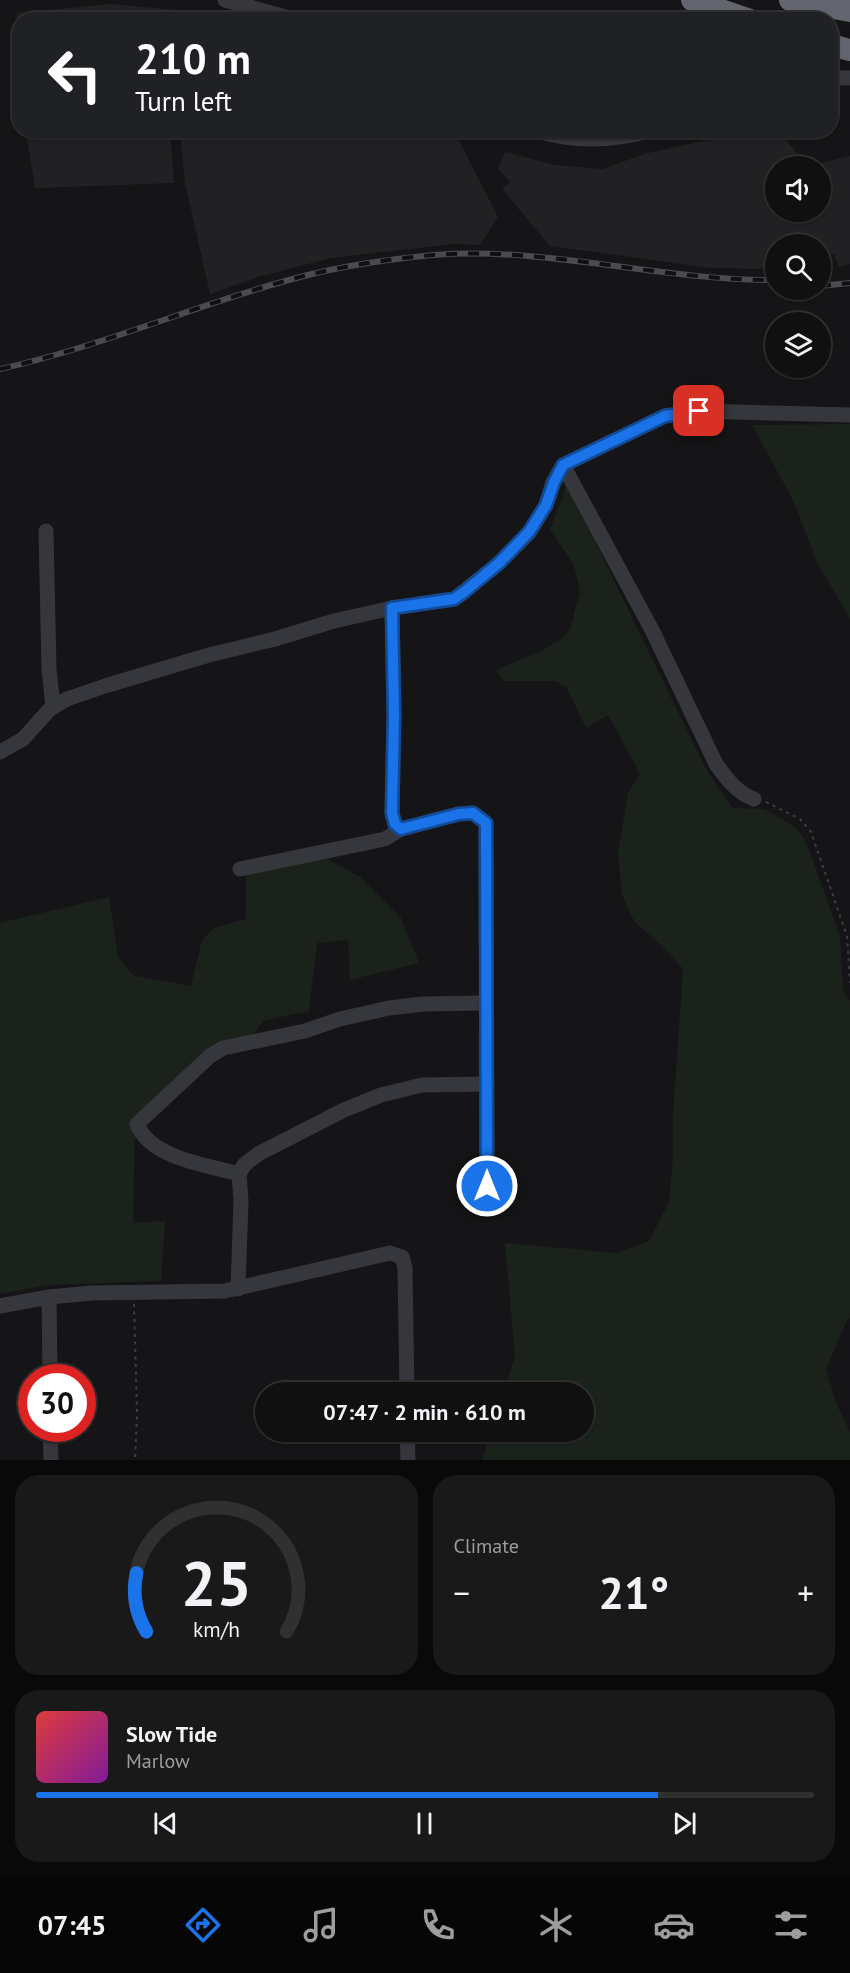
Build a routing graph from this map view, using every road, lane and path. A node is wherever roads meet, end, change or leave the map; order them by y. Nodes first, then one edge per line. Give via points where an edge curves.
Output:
1 (225, 0) edge
2 (692, 0) edge
3 (790, 0) edge
4 (850, 11) edge
5 (268, 12) edge
6 (727, 12) edge
7 (565, 138) edge
8 (622, 138) edge
9 (850, 415) edge
10 (563, 465) junction
11 (46, 531) dead end
12 (392, 608) junction
13 (53, 707) junction
14 (0, 752) edge
15 (754, 799) joint
16 (401, 829) junction
17 (240, 869) dead end
18 (850, 983) edge
19 (486, 1003) junction
20 (488, 1084) junction
21 (238, 1174) junction
22 (487, 1186) dead end
23 (238, 1289) junction
24 (134, 1291) junction
25 (49, 1297) junction
26 (0, 1306) edge
27 (50, 1364) edge
28 (407, 1382) edge
29 (50, 1442) edge
30 (407, 1442) edge
31 (51, 1460) edge
32 (135, 1460) edge
33 (408, 1460) edge

1 - 5 street
2 - 6 highway
3 - 4 highway
7 - 8 street
9 - 10 street via 699,411 665,416
10 - 12 street via 529,532 499,563 454,599
10 - 15 street via 652,630 716,764 742,794
11 - 13 street
12 - 13 street via 209,655 108,685
12 - 16 street via 392,813
13 - 14 street via 22,739
15 - 18 path via 769,802 800,819 811,832 847,936
16 - 17 street via 385,839
16 - 19 street via 473,813 486,823
19 - 20 street
19 - 21 street via 389,1008 223,1048 210,1056 137,1124 141,1133 165,1152
20 - 21 street via 422,1085 381,1095 258,1154
20 - 22 street
21 - 23 street
23 - 24 street
23 - 28 street via 390,1253 402,1257
24 - 25 street
24 - 32 path
25 - 26 street
25 - 27 street
29 - 31 street
30 - 33 street

